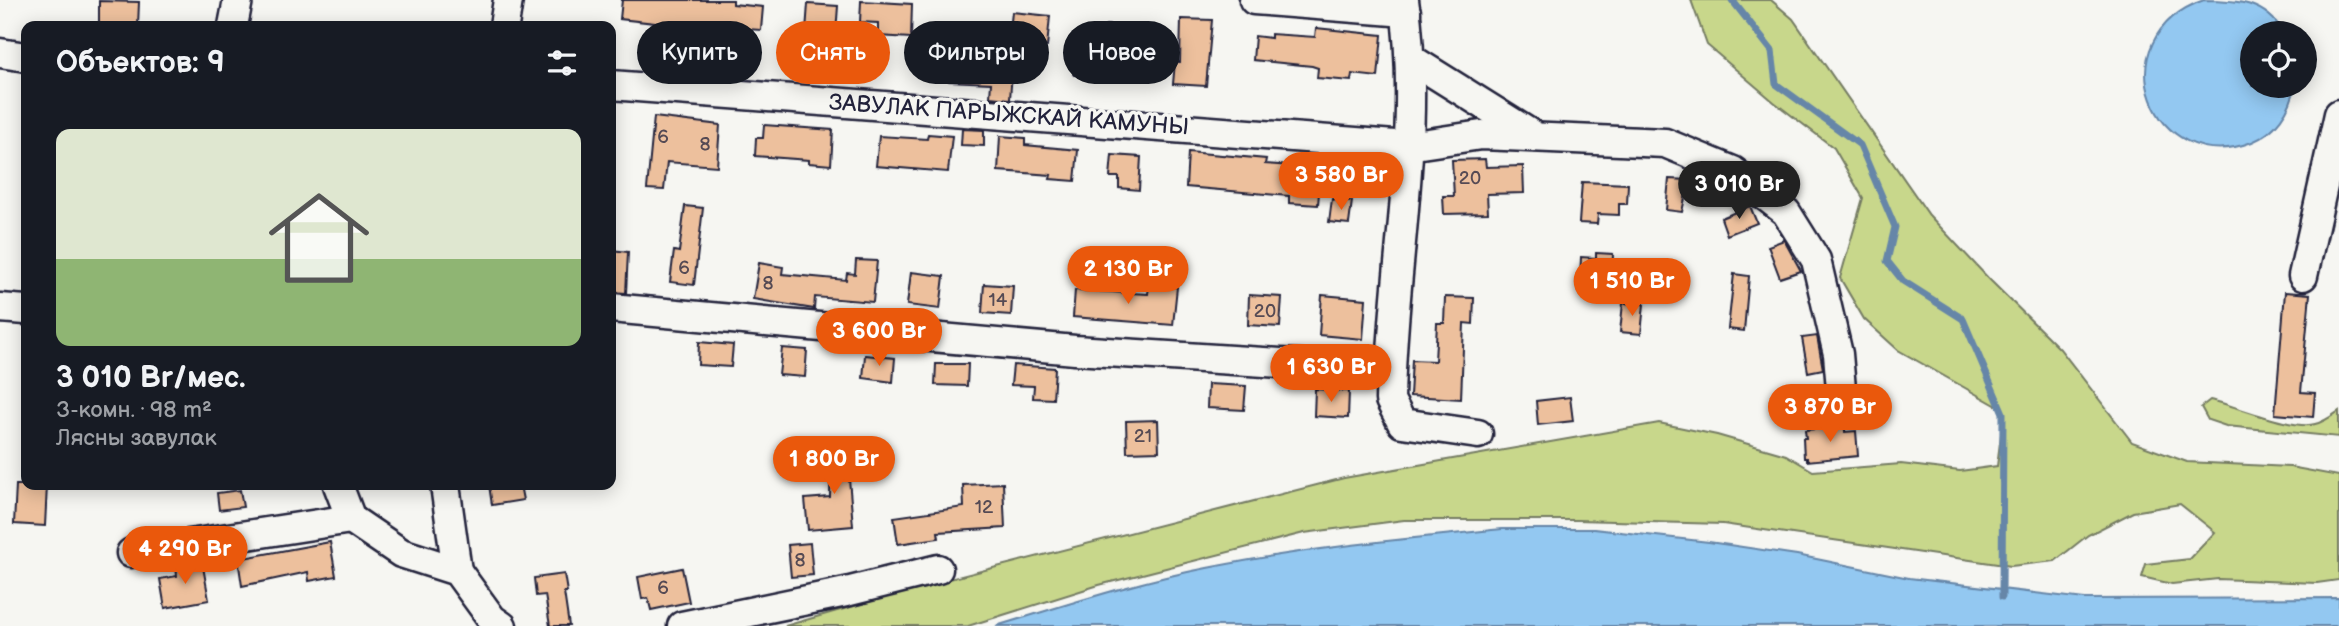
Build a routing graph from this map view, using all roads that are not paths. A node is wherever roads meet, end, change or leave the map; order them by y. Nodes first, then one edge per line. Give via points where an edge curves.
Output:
1 (238, 0) edge
2 (508, 0) edge
3 (1254, 0) edge
4 (1405, 6) edge
5 (234, 21) edge
6 (505, 21) edge
7 (0, 53) edge
8 (21, 56) edge
9 (1411, 59) junction
10 (616, 85) edge
11 (2339, 114) edge
12 (1534, 136) junction
13 (1408, 146) junction
14 (2302, 276) dead end
15 (616, 307) edge
16 (0, 308) edge
17 (21, 310) edge
18 (1390, 370) junction
19 (1841, 389) dead end
20 (1478, 434) dead end
21 (340, 490) edge
22 (446, 490) edge
23 (351, 519) junction
24 (131, 553) dead end
25 (938, 569) dead end
26 (457, 571) junction
27 (502, 626) edge
28 (682, 626) edge

1 - 5 street
2 - 6 street
3 - 4 street
4 - 9 street
7 - 8 street
9 - 12 street
9 - 13 street
10 - 13 street, ЗАВУЛАК ПАРЫЖСКАЙ КАМУНЫ
11 - 14 street
12 - 13 street, ЗАВУЛАК ПАРЫЖСКАЙ КАМУНЫ via 1481,135
12 - 19 street, ЗАВУЛАК ПАРЫЖСКАЙ КАМУНЫ via 1665,143 1732,171 1786,212 1816,260 1838,354
13 - 18 street
15 - 18 street via 1075,350
16 - 17 street
18 - 20 street via 1390,400 1402,423
21 - 23 street
22 - 26 street
23 - 24 street
23 - 26 street via 401,553
25 - 28 street
26 - 27 street

